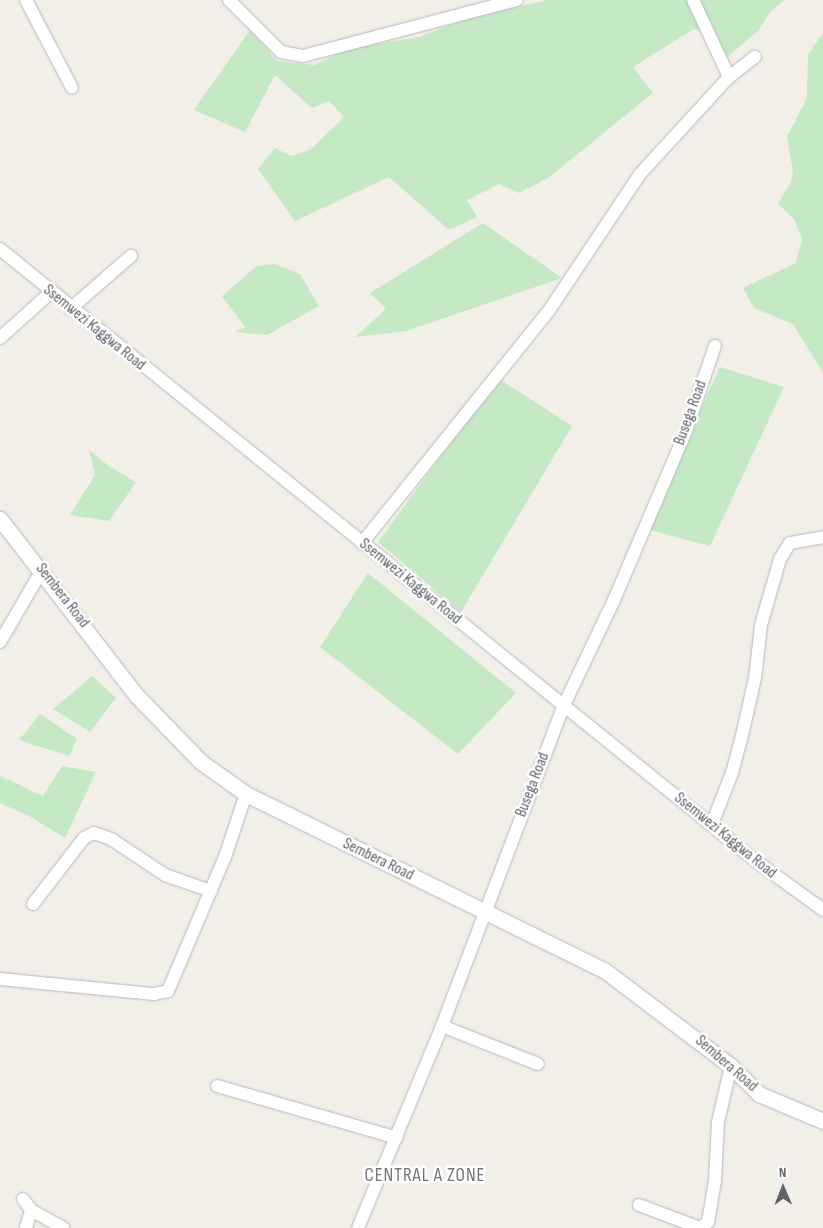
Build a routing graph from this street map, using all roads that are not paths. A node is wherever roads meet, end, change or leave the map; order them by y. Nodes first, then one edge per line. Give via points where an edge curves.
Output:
1 (26, 0) edge
2 (229, 0) edge
3 (516, 0) edge
4 (693, 0) edge
5 (755, 57) dead end
6 (729, 77) junction
7 (72, 88) dead end
8 (0, 250) edge
9 (131, 256) dead end
10 (50, 293) junction
11 (70, 309) junction
12 (0, 338) edge
13 (715, 346) dead end
14 (0, 519) edge
15 (823, 537) edge
16 (362, 543) junction
17 (42, 570) junction
18 (0, 642) edge
19 (563, 706) junction
20 (246, 794) junction
21 (712, 824) junction
22 (211, 891) junction
23 (33, 904) dead end
24 (823, 910) edge
25 (485, 911) junction
26 (0, 979) edge
27 (442, 1026) junction
28 (538, 1064) dead end
29 (731, 1066) junction
30 (217, 1086) dead end
31 (823, 1121) edge
32 (397, 1138) junction
33 (23, 1199) dead end
34 (639, 1205) dead end
35 (31, 1210) junction
36 (26, 1228) edge
37 (63, 1228) edge
38 (358, 1228) edge

1 - 7 street
2 - 3 street via 280,52 303,56
4 - 6 street
5 - 6 street
6 - 16 street via 640,174 550,309
8 - 10 street, Ssemwezi Kaggwa Road
9 - 11 street
10 - 11 street, Ssemwezi Kaggwa Road
10 - 12 street
11 - 16 street, Ssemwezi Kaggwa Road
13 - 19 street, Busega Road via 682,440 614,600
14 - 17 street, Sembera Road
15 - 21 street via 790,543 780,559 761,625 755,678 741,740
16 - 19 street, Ssemwezi Kaggwa Road
17 - 18 street
17 - 20 street, Sembera Road via 137,696 166,728 201,762
19 - 21 street, Ssemwezi Kaggwa Road
19 - 25 street, Busega Road
20 - 22 street
20 - 25 street, Sembera Road
21 - 24 street, Ssemwezi Kaggwa Road
22 - 23 street via 165,875 98,833 84,838
22 - 26 street via 168,991 154,994
25 - 27 street, Busega Road
25 - 29 street, Sembera Road via 604,970
27 - 28 street
27 - 32 street, Busega Road
29 - 31 street, Sembera Road via 759,1094
29 - 34 street via 718,1122 715,1181 708,1222 700,1228
30 - 32 street
32 - 38 street, Busega Road
33 - 35 street
35 - 36 street
35 - 37 street

